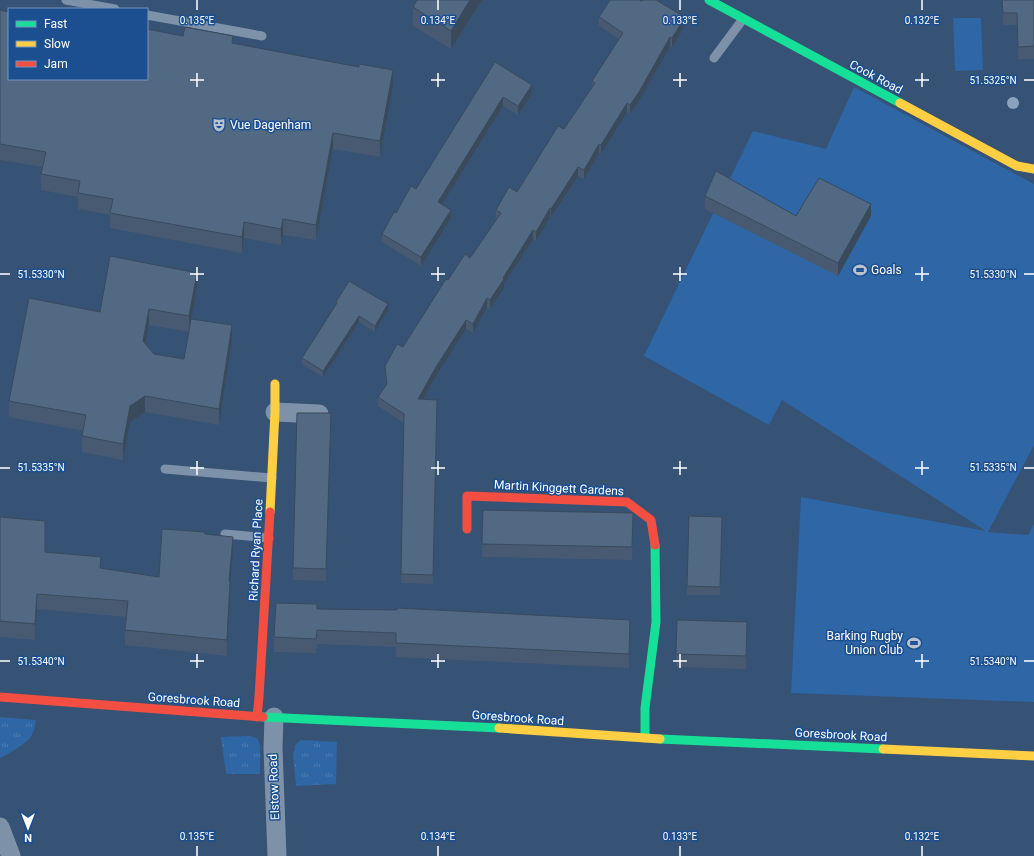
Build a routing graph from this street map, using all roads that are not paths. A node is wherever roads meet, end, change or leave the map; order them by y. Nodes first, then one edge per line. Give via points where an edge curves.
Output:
1 (66, 0) edge
2 (709, 0) edge
3 (113, 6) edge
4 (148, 15) edge
5 (742, 19) junction
6 (262, 36) dead end
7 (714, 58) dead end
8 (1034, 169) edge
9 (275, 384) dead end
10 (275, 412) junction
11 (319, 414) edge
12 (165, 469) dead end
13 (272, 478) junction
14 (467, 529) dead end
15 (225, 534) dead end
16 (269, 538) junction
17 (0, 697) edge
18 (265, 717) junction
19 (645, 738) junction
20 (1034, 756) edge
21 (0, 826) edge
22 (11, 856) edge
23 (277, 856) edge

1 - 3 lane
2 - 5 street, Cook Road
4 - 6 lane
5 - 7 lane
5 - 8 street, Cook Road via 1017,166
9 - 10 street, Richard Ryan Place
10 - 11 street
10 - 13 street, Richard Ryan Place
12 - 13 lane
13 - 16 street, Richard Ryan Place
14 - 19 street, Martin Kinggett Gardens via 467,496 627,502 651,520 655,548 656,622 645,708
15 - 16 lane
16 - 18 street, Richard Ryan Place via 260,697
17 - 18 street, Goresbrook Road
18 - 19 street, Goresbrook Road
18 - 23 street, Elstow Road via 273,748
19 - 20 street, Goresbrook Road
21 - 22 street

